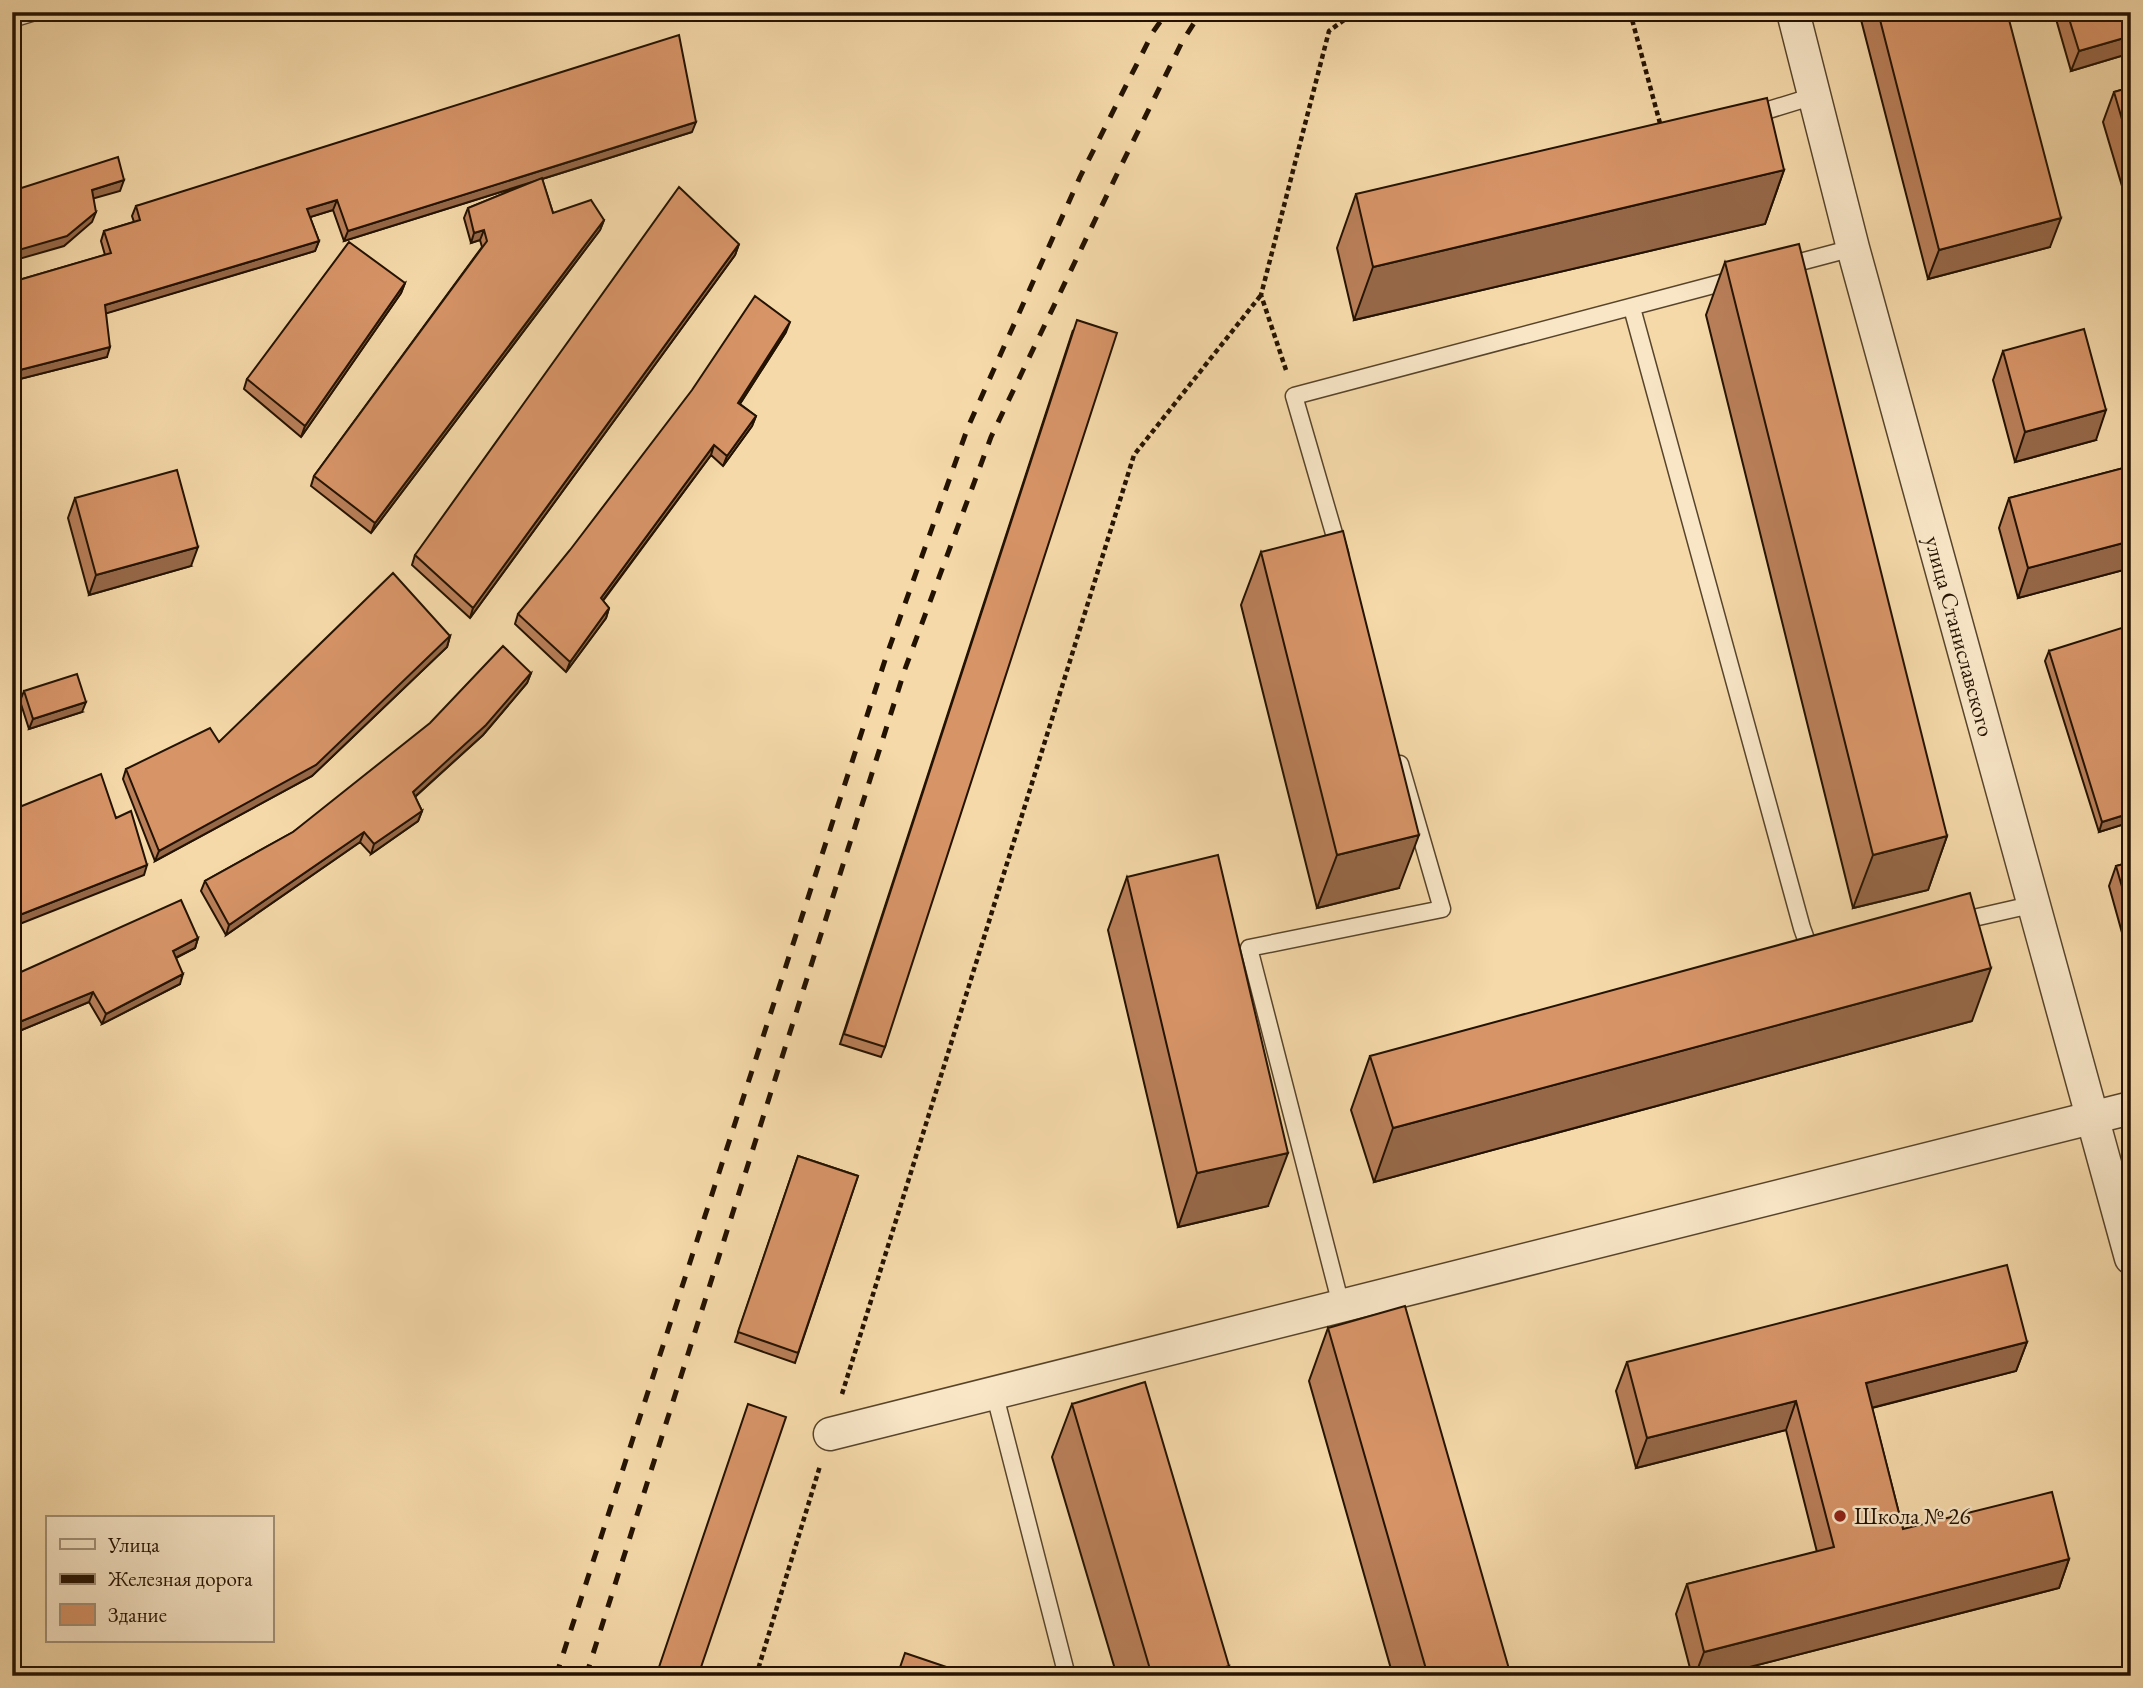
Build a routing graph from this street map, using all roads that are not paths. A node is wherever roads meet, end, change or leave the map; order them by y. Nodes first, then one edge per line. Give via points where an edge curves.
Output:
1 (35, 12) edge
2 (1793, 12) edge
3 (12, 19) edge
4 (1814, 96) junction
5 (1740, 119) edge
6 (1853, 248) junction
7 (1775, 269) edge
8 (1749, 276) edge
9 (1632, 307) junction
10 (1344, 567) edge
11 (1397, 751) edge
12 (2035, 904) junction
13 (1943, 925) edge
14 (1825, 953) edge
15 (2131, 1108) edge
16 (2094, 1117) junction
17 (2131, 1258) edge
18 (1341, 1305) junction
19 (994, 1392) junction
20 (830, 1434) road end
21 (1068, 1676) edge

1 - 3 lane
2 - 4 street, улица Станиславского
4 - 5 lane
4 - 6 street, улица Станиславского
6 - 7 lane
6 - 12 street, улица Станиславского
8 - 9 lane
9 - 10 lane via 1294,396
9 - 14 lane via 1802,928 1812,956
11 - 18 lane via 1442,909 1249,948
12 - 13 lane
12 - 16 street, улица Станиславского
15 - 16 street
16 - 17 street, улица Станиславского
16 - 18 street
18 - 19 street
19 - 20 street
19 - 21 lane

